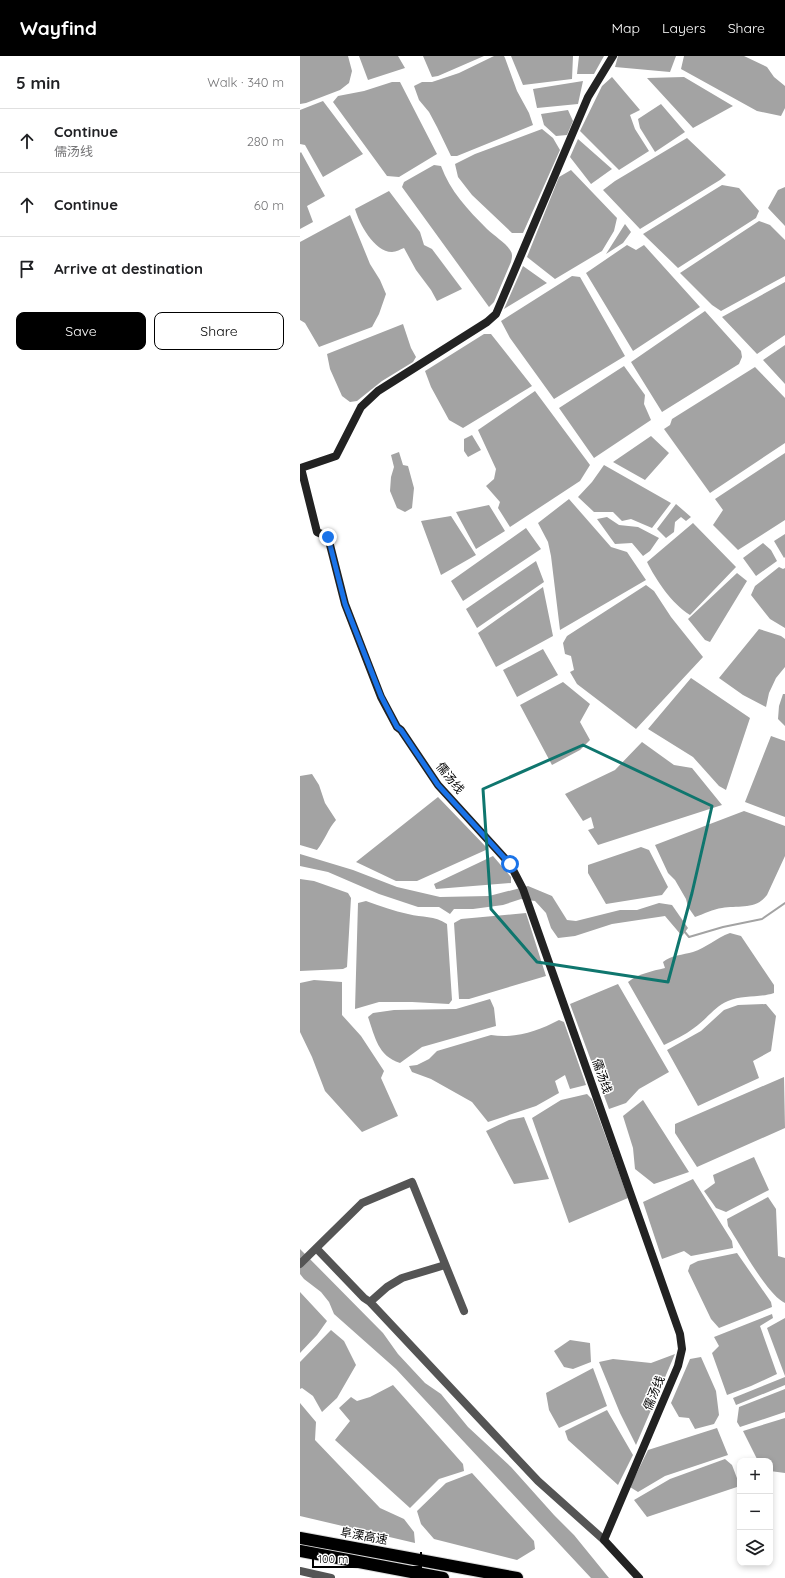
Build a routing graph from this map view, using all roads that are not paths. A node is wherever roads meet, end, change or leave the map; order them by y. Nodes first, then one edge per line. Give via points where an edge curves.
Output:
1 (613, 56) edge
2 (317, 1249) junction
3 (300, 1264) edge
4 (445, 1265) junction
5 (370, 1302) junction
6 (464, 1311) dead end
7 (300, 1538) edge
8 (604, 1540) junction
9 (300, 1551) edge
10 (300, 1571) edge
11 (331, 1578) edge
12 (443, 1578) edge
13 (517, 1578) edge
14 (639, 1578) edge

1 - 8 street, 儒汤线 via 588,98 496,314 378,391 360,407 336,456 302,468 317,532 328,537 345,604 381,696 397,727 438,785 510,864 523,889 680,1334 682,1349 678,1366
2 - 3 street
2 - 4 street via 362,1203 412,1182
2 - 5 street
4 - 5 street via 402,1278
4 - 6 street
5 - 8 street via 538,1481
7 - 13 highway, 阜溧高速
8 - 14 street
9 - 12 highway
10 - 11 street

